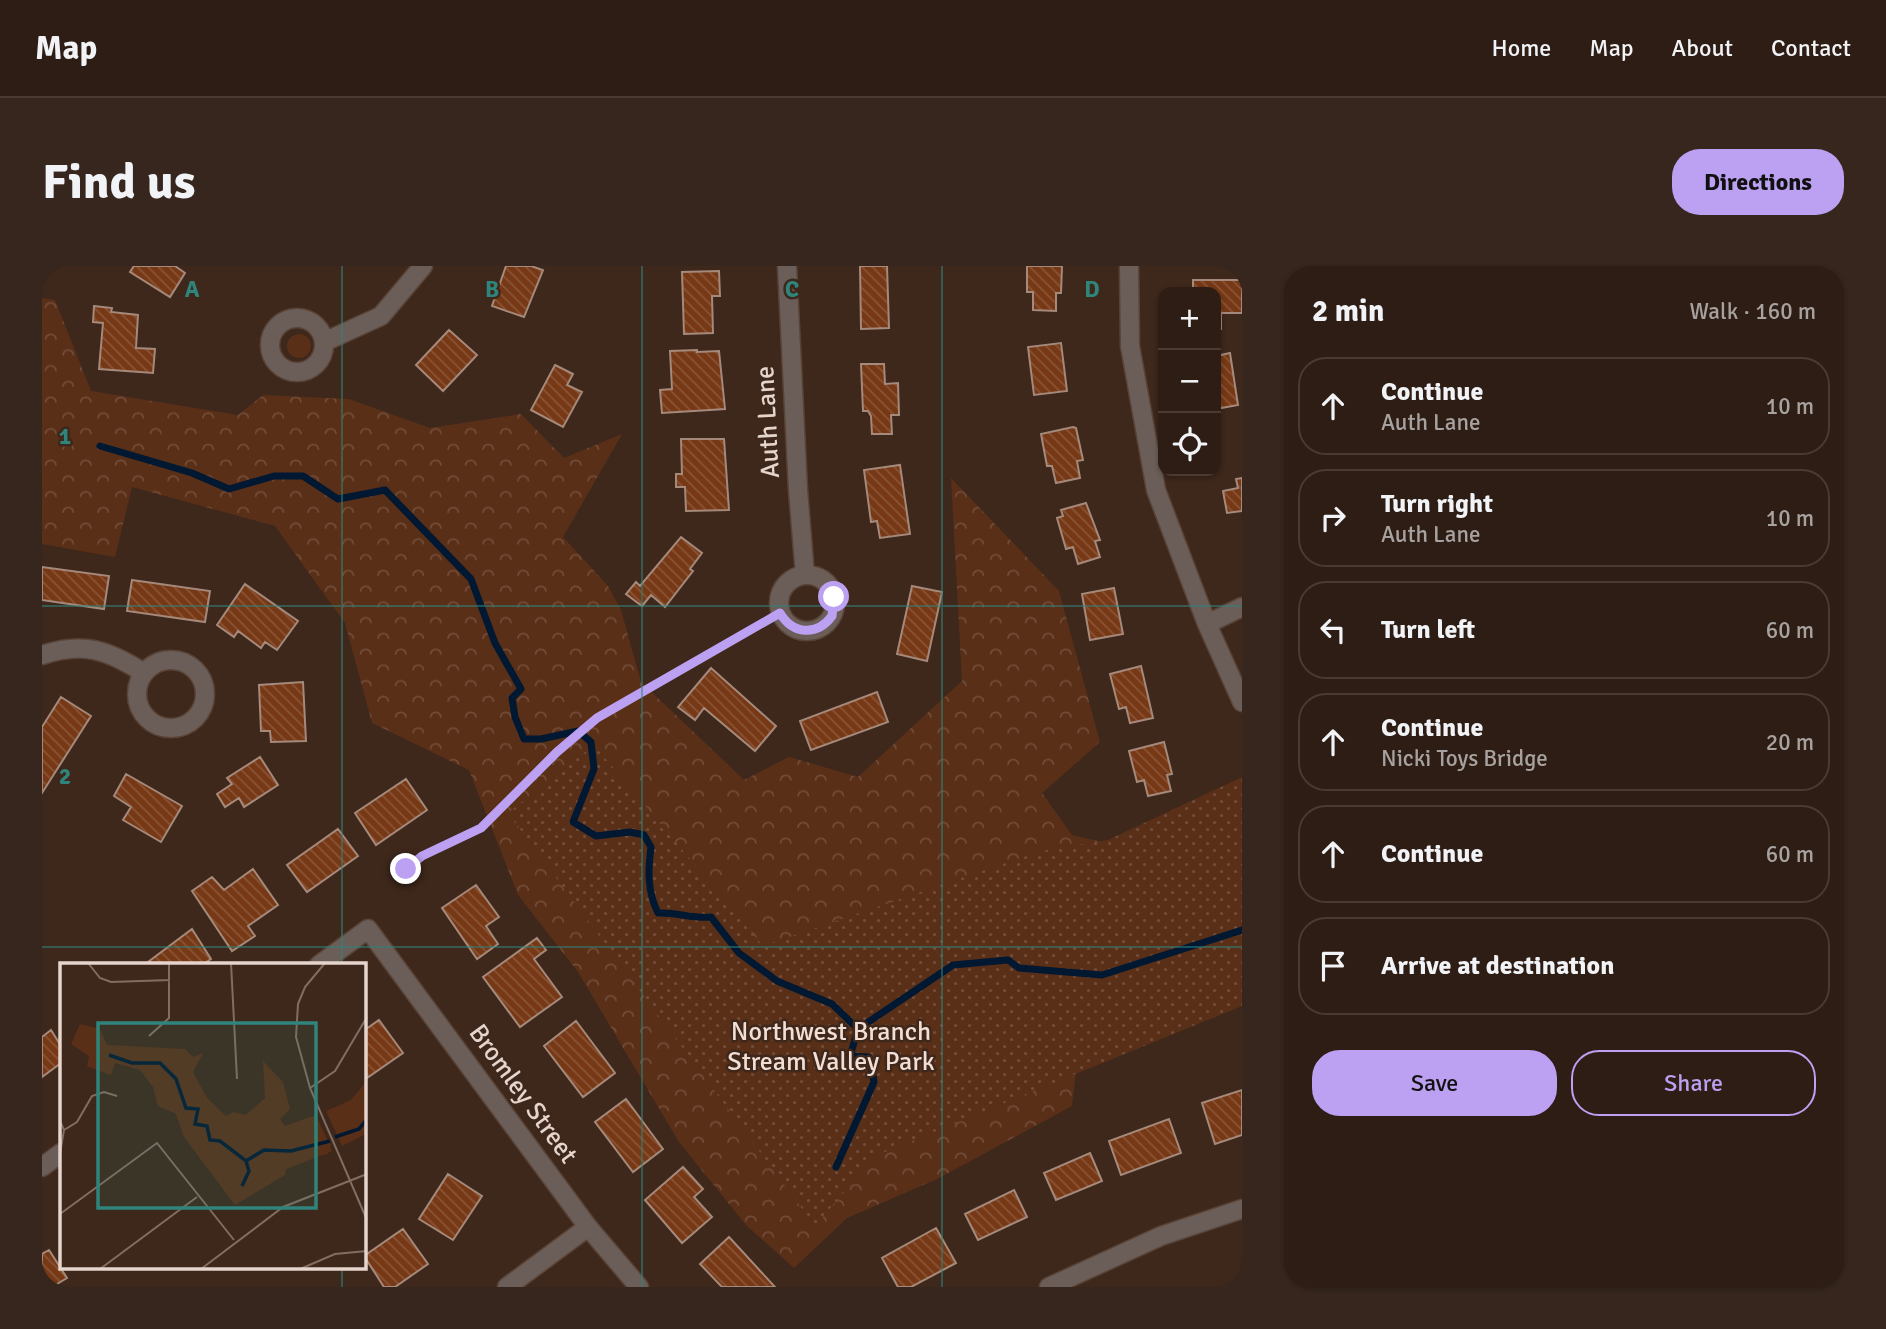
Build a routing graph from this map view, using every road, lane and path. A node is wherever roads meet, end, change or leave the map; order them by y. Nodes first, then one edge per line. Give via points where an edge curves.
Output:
1 (423, 266) edge
2 (788, 266) edge
3 (1129, 266) edge
4 (324, 342) dead end
5 (805, 575) junction
6 (1242, 607) edge
7 (780, 613) junction
8 (1208, 624) junction
9 (42, 655) edge
10 (144, 673) dead end
11 (1242, 702) edge
12 (406, 869) dead end
13 (322, 963) edge
14 (60, 1154) edge
15 (42, 1167) edge
16 (1242, 1209) edge
17 (588, 1227) junction
18 (507, 1287) edge
19 (639, 1287) edge
20 (1049, 1287) edge

1 - 4 street via 381,316
2 - 5 street, Auth Lane
3 - 8 street via 1129,346 1156,490
5 - 7 street via 783,588
5 - 7 street via 823,580 830,588 832,616 826,624 808,631 791,626
6 - 8 street
7 - 12 path via 597,718 481,828 422,856
8 - 11 street
9 - 10 street via 75,646 93,649
13 - 17 street, Bromley Street via 368,929
14 - 15 street
16 - 20 street via 1161,1236
17 - 18 street
17 - 19 street, Bromley Street

